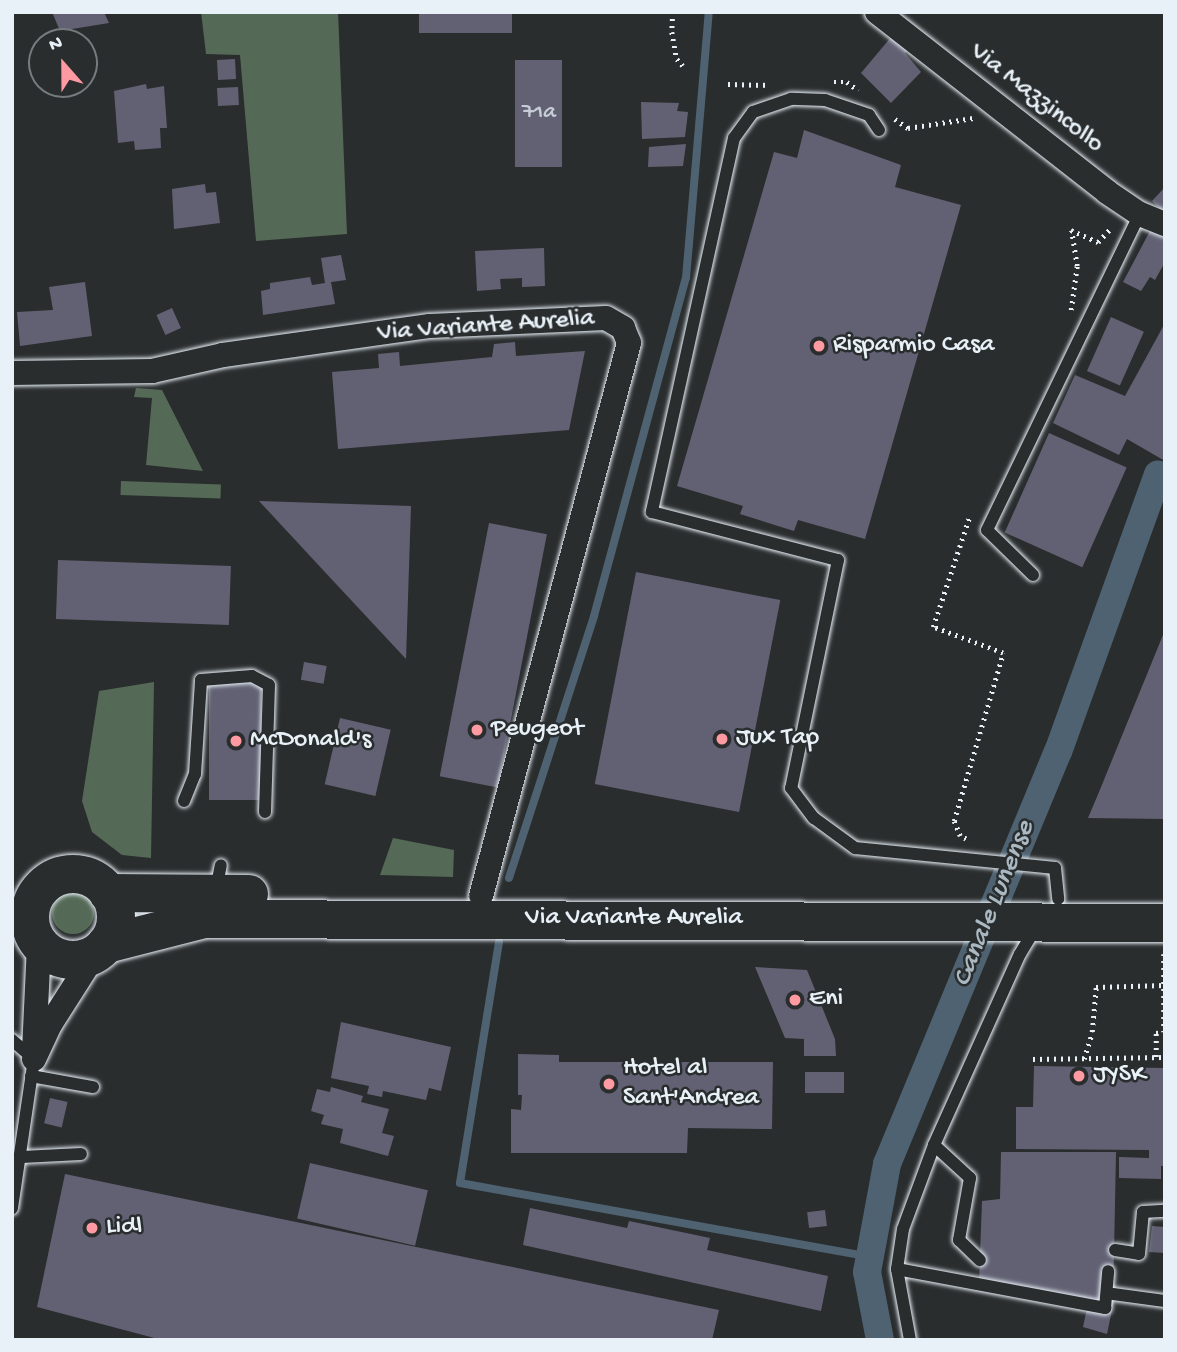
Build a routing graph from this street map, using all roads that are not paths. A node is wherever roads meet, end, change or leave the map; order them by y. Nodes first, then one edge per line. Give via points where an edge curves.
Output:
1 (877, 12) edge
2 (879, 130) dead end
3 (1140, 214) junction
4 (1165, 223) edge
5 (12, 373) edge
6 (1033, 575) dead end
7 (184, 801) dead end
8 (265, 812) dead end
9 (27, 889) edge
10 (108, 893) junction
11 (481, 896) junction
12 (1165, 900) edge
13 (1045, 902) junction
14 (954, 909) junction
15 (1164, 934) edge
16 (28, 936) edge
17 (100, 949) junction
18 (12, 1040) edge
19 (33, 1067) junction
20 (93, 1087) dead end
21 (934, 1145) junction
22 (80, 1154) dead end
23 (22, 1157) junction
24 (12, 1208) edge
25 (1165, 1210) edge
26 (1115, 1250) dead end
27 (980, 1260) dead end
28 (897, 1269) junction
29 (1108, 1270) dead end
30 (1113, 1294) dead end
31 (1165, 1301) edge
32 (910, 1340) edge

1 - 3 street, Via Mazzincollo
2 - 13 lane via 869,115 825,100 792,99 753,112 734,138 652,512 838,560 791,788 814,818 855,848 979,859
3 - 4 street, Via Mazzincollo
3 - 6 lane via 987,530
5 - 11 street, Via Variante Aurelia via 152,371 223,355 430,326 607,318 623,328 629,343
7 - 8 lane via 195,774 201,680 252,676 269,685
9 - 10 main road via 79,874 101,884
9 - 16 main road
10 - 11 main road, Via Variante Aurelia via 218,879
10 - 17 main road via 116,919
11 - 14 main road, Via Variante Aurelia
12 - 13 main road, Via Variante Aurelia
13 - 14 main road, Via Variante Aurelia
13 - 15 main road, Via Variante Aurelia
13 - 21 lane
14 - 17 main road, Via Variante Aurelia via 204,919
16 - 17 main road, Via Variante Aurelia via 59,957 83,959
16 - 19 street
17 - 19 street via 51,1023
18 - 19 lane
19 - 20 lane
19 - 23 lane
21 - 27 lane via 970,1178 959,1240
21 - 28 lane via 903,1229
22 - 23 lane
23 - 24 lane
25 - 26 lane via 1143,1212 1139,1254
28 - 29 lane via 1105,1308
28 - 32 lane
30 - 31 lane

